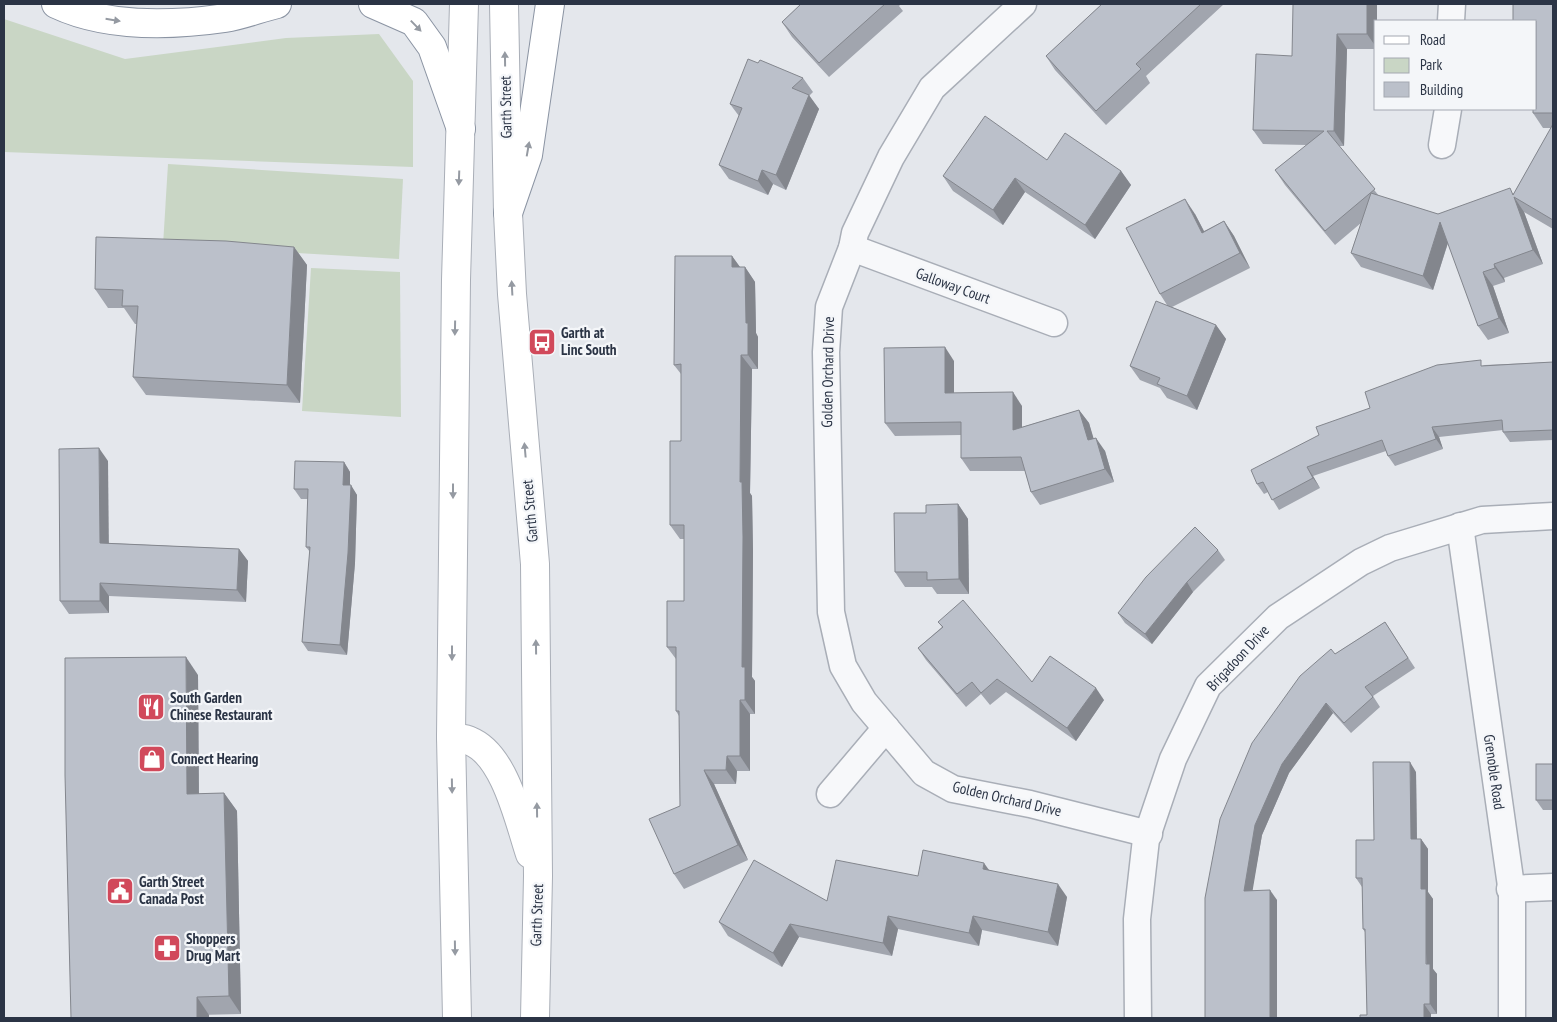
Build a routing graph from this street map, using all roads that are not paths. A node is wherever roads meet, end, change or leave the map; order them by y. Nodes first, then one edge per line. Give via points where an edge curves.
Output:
1 (56, 4) edge
2 (277, 4) edge
3 (373, 4) edge
4 (464, 4) edge
5 (504, 4) edge
6 (550, 4) edge
7 (1023, 4) edge
8 (1452, 4) edge
9 (1452, 20) edge
10 (1448, 110) edge
11 (461, 129) junction
12 (1442, 144) dead end
13 (508, 212) junction
14 (852, 248) junction
15 (1054, 323) dead end
16 (1553, 516) edge
17 (1460, 526) junction
18 (886, 728) junction
19 (451, 737) junction
20 (830, 794) dead end
21 (1149, 834) junction
22 (538, 876) junction
23 (1553, 887) edge
24 (1510, 889) junction
25 (457, 1018) edge
26 (535, 1018) edge
27 (1138, 1018) edge
28 (1512, 1018) edge

1 -> 2 main road via 114,21 177,23 227,17
3 -> 11 main road via 414,22 432,47
4 - 11 main road
13 -> 5 main road, Garth Street
13 -> 6 main road via 528,155
7 - 14 street, Golden Orchard Drive via 932,88 891,158 855,233
8 - 9 street
10 - 12 street
11 -> 19 main road via 456,280
22 -> 13 main road, Garth Street via 535,564
14 - 15 street, Galloway Court
14 - 18 street, Golden Orchard Drive via 829,307 826,352 831,612 843,666 864,702
16 - 17 street, Brigadoon Drive via 1482,520
17 - 21 street, Brigadoon Drive via 1390,548 1361,562 1278,617 1256,638 1208,686 1163,786
17 - 24 street, Grenoble Road
18 - 20 street
18 - 21 street, Golden Orchard Drive via 924,773 953,789 1030,804
19 - 22 main road via 471,741 487,752 504,777
19 -> 25 main road
21 - 27 street, Brigadoon Drive via 1137,919
22 - 26 main road, Garth Street
23 - 24 street
24 - 28 street, Grenoble Road

